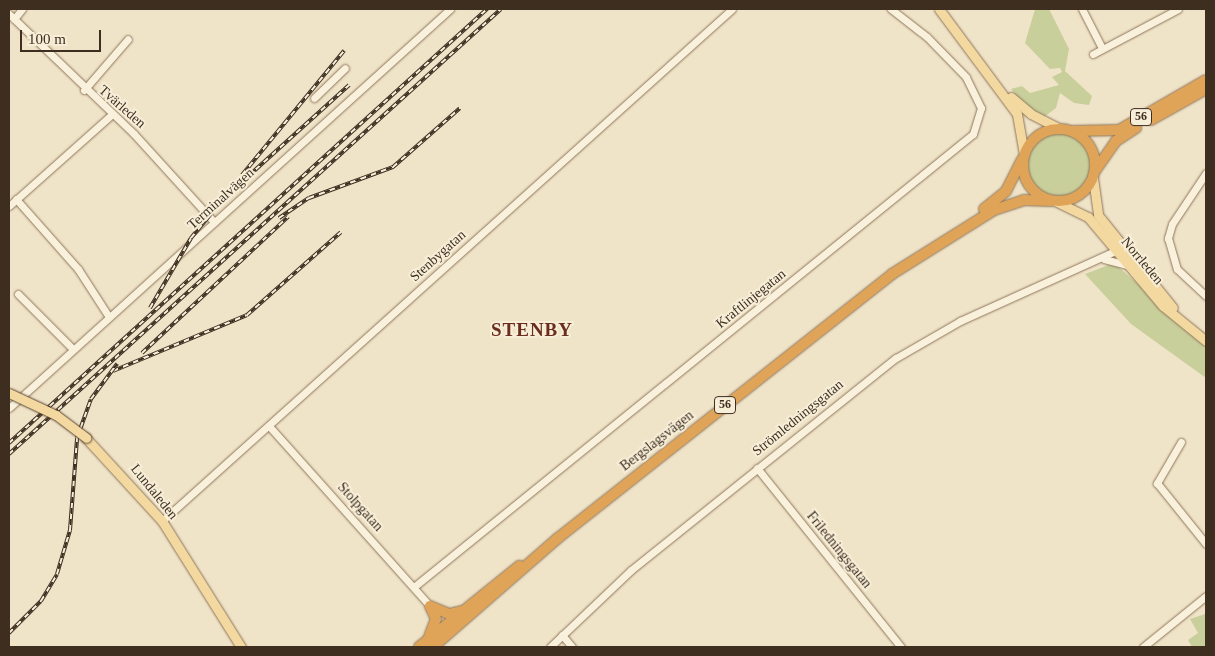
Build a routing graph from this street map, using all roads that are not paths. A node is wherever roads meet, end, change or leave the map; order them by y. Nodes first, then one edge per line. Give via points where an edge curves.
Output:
1 (22, 9) edge
2 (450, 9) edge
3 (732, 9) edge
4 (891, 9) edge
5 (939, 9) edge
6 (947, 9) edge
7 (1082, 9) edge
8 (1178, 9) edge
9 (12, 17) edge
10 (128, 39) dead end
11 (1102, 48) junction
12 (1093, 54) dead end
13 (345, 68) dead end
14 (1206, 80) edge
15 (1206, 89) edge
16 (84, 90) junction
17 (314, 98) dead end
18 (111, 115) junction
19 (1065, 130) junction
20 (1024, 156) junction
21 (1206, 173) edge
22 (1093, 176) junction
23 (16, 198) junction
24 (1053, 201) junction
25 (9, 206) edge
26 (214, 222) junction
27 (1119, 250) junction
28 (1096, 260) junction
29 (1126, 264) junction
30 (892, 274) junction
31 (18, 294) dead end
32 (1206, 296) edge
33 (109, 317) junction
34 (1206, 336) edge
35 (1206, 342) edge
36 (73, 349) junction
37 (9, 392) edge
38 (9, 408) edge
39 (269, 426) junction
40 (1181, 442) dead end
41 (757, 468) junction
42 (162, 521) junction
43 (558, 538) junction
44 (1206, 544) edge
45 (415, 586) junction
46 (1206, 596) edge
47 (430, 606) junction
48 (462, 611) junction
49 (562, 635) junction
50 (426, 645) edge
51 (241, 647) edge
52 (550, 647) edge
53 (572, 647) edge
54 (901, 647) edge
55 (1143, 647) edge

1 - 9 street
2 - 26 street, Terminalvägen
3 - 39 street, Stenbygatan
4 - 45 street, Kraftlinjegatan via 927,37 966,77 981,108 973,134
5 - 20 main road via 1017,114
6 - 19 main road via 1014,100
7 - 11 street
8 - 11 street
9 - 16 street, Tvärleden
10 - 16 street
11 - 12 street
13 - 17 street
14 - 19 highway, 56 via 1119,130
15 - 22 highway, 56 via 1116,141
16 - 18 street, Tvärleden
18 - 23 street
18 - 26 street, Tvärleden via 134,134
19 - 20 highway, 56 via 1034,138
19 - 22 highway via 1091,148
20 - 24 highway via 1027,183
20 - 30 highway, Bergslagsvägen / 56 via 996,201
21 - 32 street via 1172,224 1168,238 1177,269
22 - 24 highway, 56 via 1082,193
22 - 27 main road, Norrleden via 1094,207
23 - 25 street
23 - 33 street via 78,269
24 - 27 main road, Norrleden via 1088,217
24 - 30 highway, Bergslagsvägen / 56 via 1024,200 994,210
26 - 33 street, Terminalvägen
27 - 28 street, Strömledningsgatan
27 - 29 main road, Norrleden
27 - 34 main road, Norrleden via 1169,305
28 - 29 street, Strömledningsgatan via 1112,258
28 - 41 street, Strömledningsgatan via 913,347
29 - 35 main road, Norrleden via 1163,306
30 - 43 highway, Bergslagsvägen / 56
31 - 36 street
33 - 36 street, Terminalvägen
36 - 38 street, Terminalvägen
37 - 42 main road, Lundaleden, bridge via 56,416 86,438
39 - 42 street, Stenbygatan
39 - 45 street, Stolpgatan
40 - 44 street via 1157,483
41 - 49 street, Strömledningsgatan via 631,570
41 - 54 street, Friledningsgatan
42 - 51 main road, Lundaleden
43 - 48 highway, Bergslagsvägen / 56
43 - 50 highway, Bergslagsvägen / 56
45 - 47 street, Stolpgatan
46 - 55 street
47 - 48 highway via 449,614
47 - 50 highway via 436,619
48 - 50 highway, Bergslagsvägen / 56
49 - 52 street, Strömledningsgatan
49 - 53 street

